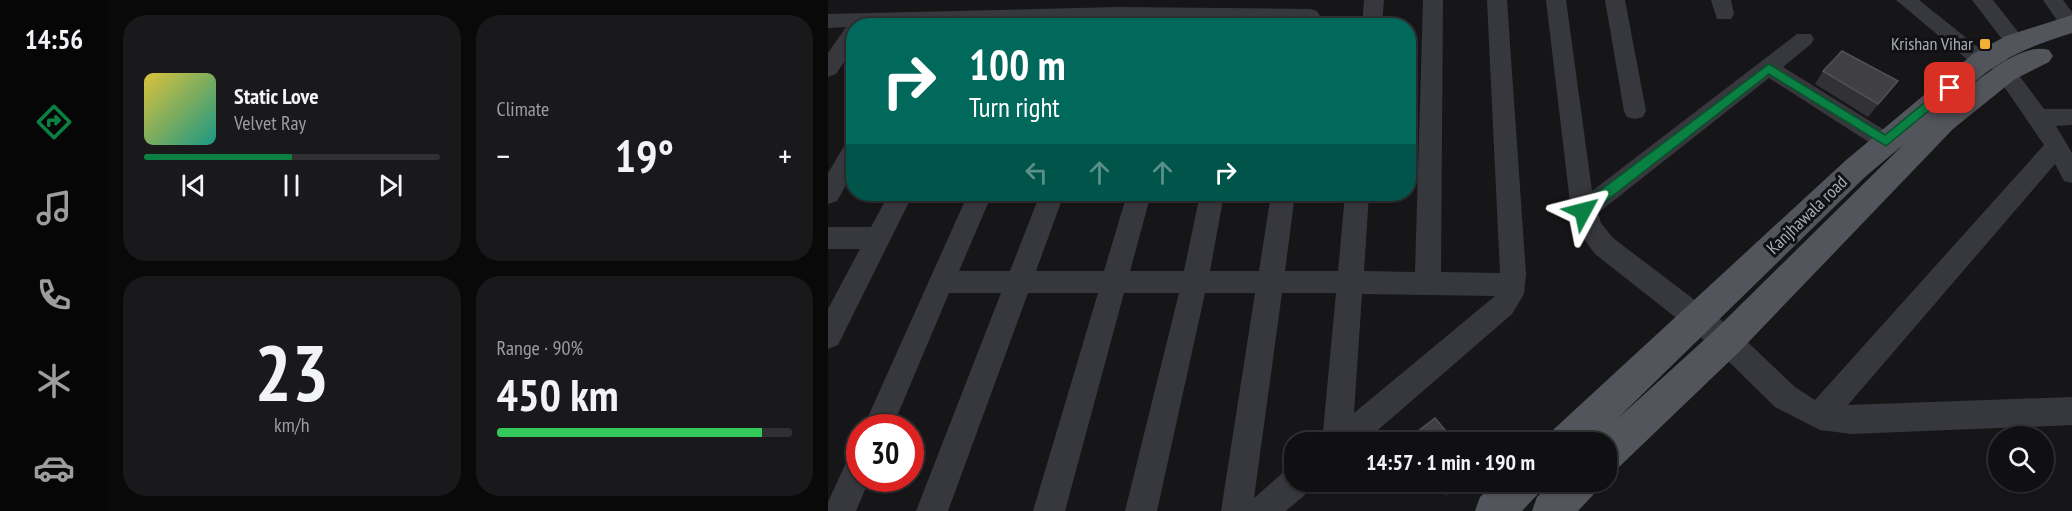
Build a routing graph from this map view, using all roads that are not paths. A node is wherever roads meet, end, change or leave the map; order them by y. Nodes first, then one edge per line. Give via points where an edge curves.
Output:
1 (874, 0) edge
2 (938, 0) edge
3 (1374, 0) edge
4 (1433, 0) edge
5 (1497, 0) edge
6 (1556, 0) edge
7 (1615, 0) edge
8 (1906, 0) edge
9 (1982, 0) edge
10 (2053, 0) edge
11 (1119, 13) edge
12 (994, 14) edge
13 (1059, 14) edge
14 (1191, 14) edge
15 (1248, 14) edge
16 (1310, 14) edge
17 (862, 18) edge
18 (927, 18) edge
19 (960, 18) edge
20 (1373, 18) edge
21 (828, 21) edge
22 (846, 24) edge
23 (2071, 31) edge
24 (1804, 39) dead end
25 (846, 42) edge
26 (1999, 58) junction
27 (1769, 68) junction
28 (828, 69) edge
29 (1635, 111) dead end
30 (2072, 117) edge
31 (2039, 118) junction
32 (1886, 142) junction
33 (2056, 147) junction
34 (846, 163) edge
35 (2072, 174) edge
36 (828, 194) edge
37 (897, 201) edge
38 (977, 201) edge
39 (1049, 201) edge
40 (1137, 201) edge
41 (1211, 201) edge
42 (1282, 201) edge
43 (1356, 201) edge
44 (1583, 211) junction
45 (828, 238) edge
46 (878, 238) junction
47 (1020, 281) junction
48 (942, 282) junction
49 (1195, 282) junction
50 (1349, 282) junction
51 (1113, 283) junction
52 (1268, 283) junction
53 (1428, 284) junction
54 (1512, 285) junction
55 (1699, 318) junction
56 (828, 336) edge
57 (1727, 341) junction
58 (2072, 411) edge
59 (883, 414) edge
60 (1820, 416) junction
61 (1341, 432) edge
62 (1352, 432) edge
63 (1578, 432) edge
64 (1617, 444) edge
65 (849, 492) edge
66 (1285, 492) edge
67 (1514, 492) edge
68 (1570, 492) edge
69 (840, 511) edge
70 (932, 511) edge
71 (1049, 511) edge
72 (1141, 511) edge
73 (1237, 511) edge
74 (1263, 511) edge
75 (1494, 511) edge
76 (1551, 511) edge

1 - 17 street
2 - 18 street
3 - 20 street
4 - 53 street
5 - 54 street
6 - 44 street
7 - 29 street
8 - 26 street
9 - 26 street
10 - 23 street
11 - 13 street
11 - 14 street
12 - 13 street
12 - 19 street
14 - 15 street
15 - 16 street
21 - 22 street
23 - 26 main road, Kanjhawala road via 2031,58
24 - 27 street
25 - 28 street
26 - 31 street
26 - 32 main road, Kanjhawala road
26 - 57 main road, Kanjhawala road via 1943,122
27 - 32 street
27 - 44 street
30 - 31 street
31 - 33 street
32 - 55 main road, Kanjhawala road
33 - 35 street
33 - 60 street
34 - 36 street
37 - 46 street
38 - 48 street
39 - 47 street
40 - 51 street
41 - 49 street
42 - 52 street
43 - 50 street
44 - 55 street via 1604,246
45 - 46 street
46 - 56 street
47 - 48 street
47 - 51 street
47 - 70 street
48 - 59 street
49 - 51 street
49 - 52 street
49 - 72 street
50 - 52 street
50 - 53 street
50 - 61 street
51 - 71 street
52 - 73 street
53 - 54 street
54 - 62 street via 1503,306 1478,330
55 - 57 street
55 - 63 main road, Kanjhawala road
57 - 60 street via 1785,396
57 - 64 main road, Kanjhawala road
58 - 60 street via 1852,420
65 - 69 street
66 - 74 street
67 - 75 main road
68 - 76 main road

